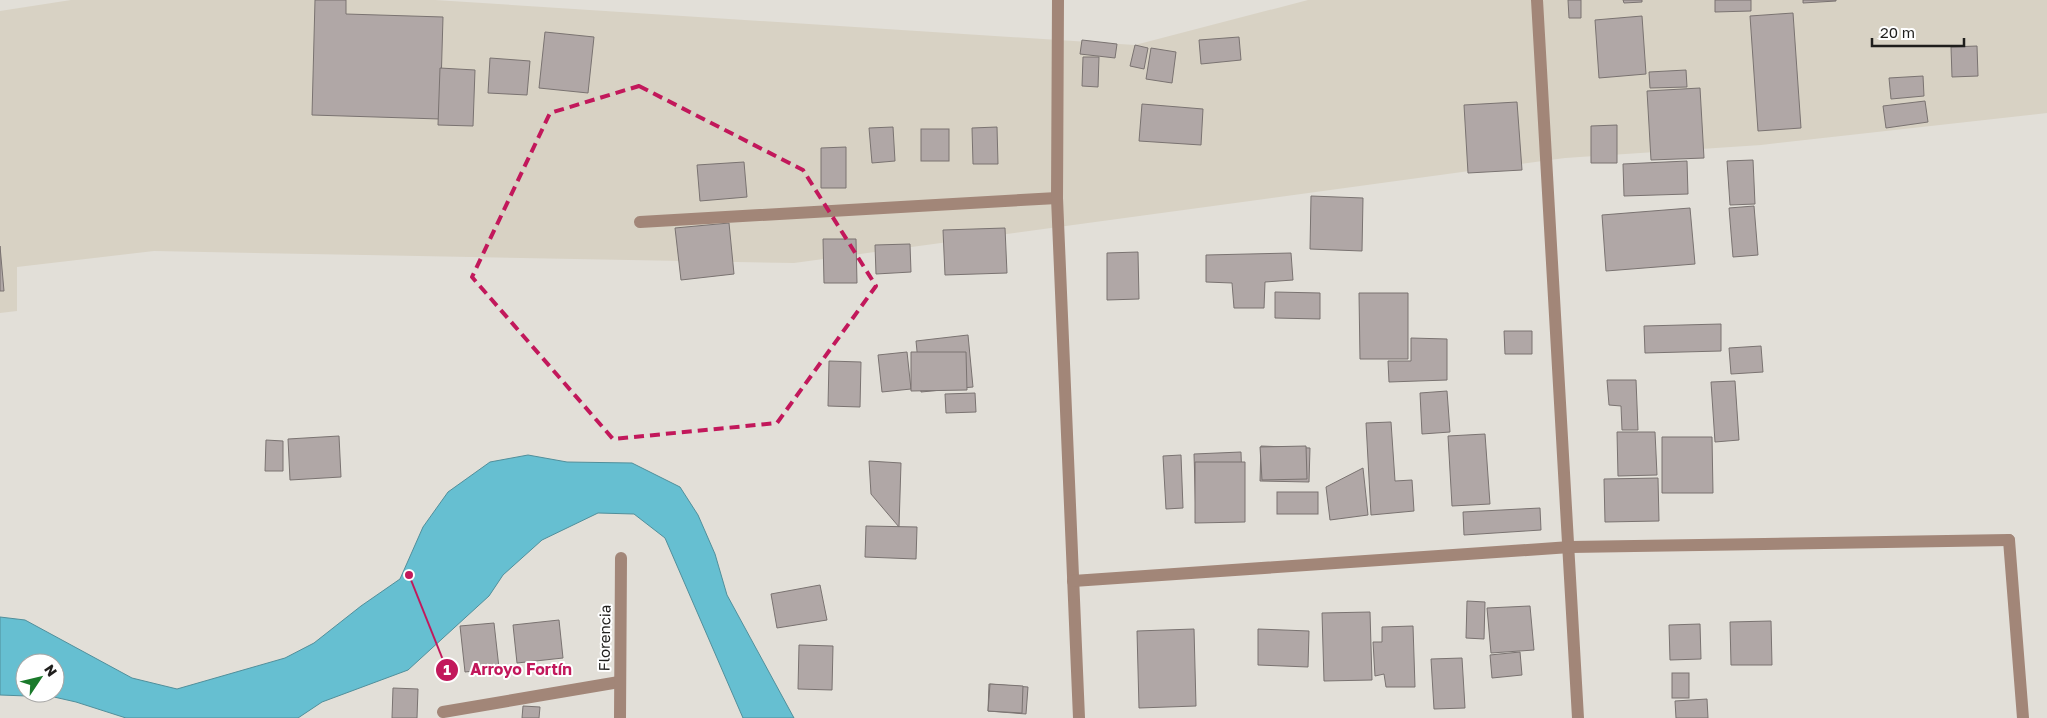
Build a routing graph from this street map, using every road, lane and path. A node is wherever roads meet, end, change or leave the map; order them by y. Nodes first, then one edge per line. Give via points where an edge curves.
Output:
1 (1058, 0) edge
2 (1537, 0) edge
3 (1057, 198) junction
4 (640, 222) dead end
5 (1570, 547) junction
6 (621, 558) dead end
7 (1073, 581) junction
8 (619, 682) junction
9 (442, 712) dead end
10 (620, 718) edge
11 (1079, 718) edge
12 (1578, 718) edge
13 (2023, 718) edge

1 - 3 street
2 - 5 street
3 - 4 street
3 - 7 street
5 - 7 street
5 - 12 street
5 - 13 street via 2009,540
6 - 8 street, Florencia
7 - 11 street
8 - 9 street
8 - 10 street, Florencia

